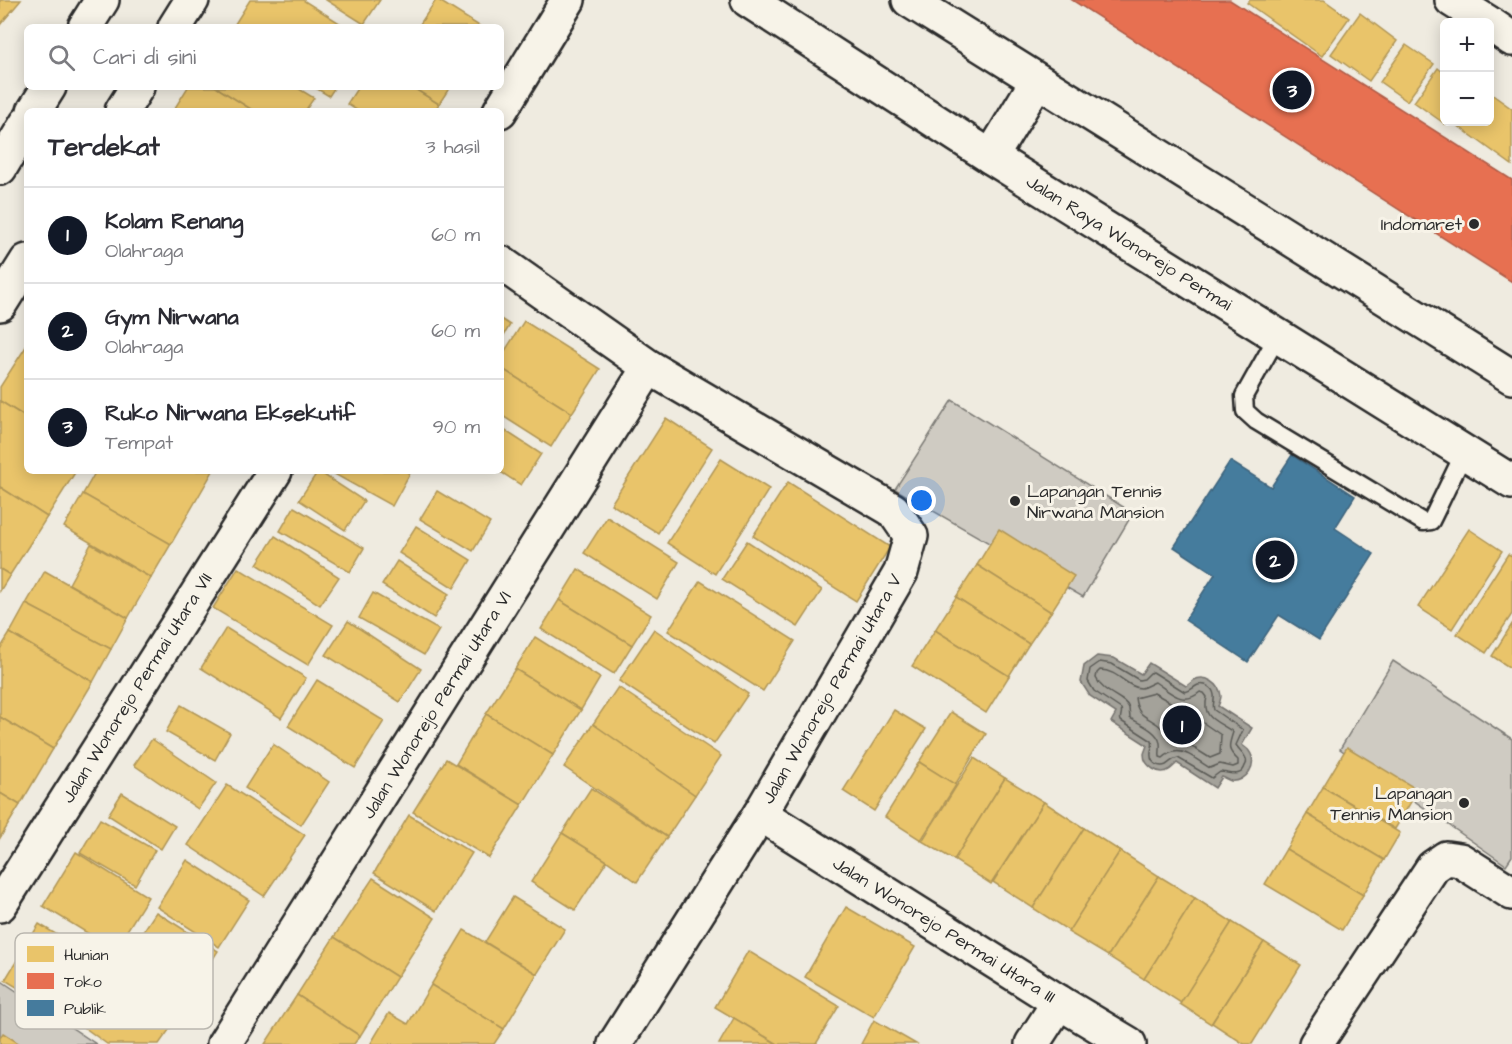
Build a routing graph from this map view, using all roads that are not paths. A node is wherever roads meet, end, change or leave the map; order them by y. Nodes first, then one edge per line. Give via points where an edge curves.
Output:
1 (102, 0) edge
2 (192, 0) edge
3 (568, 0) edge
4 (748, 0) edge
5 (909, 0) edge
6 (1452, 0) edge
7 (1480, 18) edge
8 (87, 24) edge
9 (177, 24) edge
10 (1494, 27) edge
11 (1512, 39) edge
12 (1037, 81) junction
13 (47, 90) edge
14 (135, 90) edge
15 (36, 108) edge
16 (124, 108) edge
17 (502, 108) edge
18 (24, 128) edge
19 (991, 157) junction
20 (0, 168) edge
21 (504, 265) edge
22 (24, 266) edge
23 (0, 304) edge
24 (1277, 337) junction
25 (649, 367) junction
26 (1512, 377) edge
27 (1464, 453) junction
28 (273, 474) edge
29 (1512, 482) edge
30 (759, 814) junction
31 (1512, 893) edge
32 (0, 904) edge
33 (1059, 1002) junction
34 (224, 1044) edge
35 (615, 1044) edge
36 (1032, 1044) edge
37 (1129, 1044) edge
38 (1316, 1044) edge

1 - 8 street
2 - 9 street
3 - 17 street
4 - 19 street, Jalan Raya Wonorejo Permai
5 - 12 street
6 - 7 street
10 - 11 street
12 - 19 street
12 - 26 street
13 - 15 street
14 - 16 street
18 - 20 street
19 - 24 street, Jalan Raya Wonorejo Permai
21 - 25 street, Jalan Wonorejo Permai Utara V
22 - 23 street
24 - 27 street, Jalan Raya Wonorejo Permai
24 - 27 lane via 1244,396 1245,411 1256,421 1423,522 1431,521
25 - 30 street, Jalan Wonorejo Permai Utara V via 893,510 911,536 901,572
25 - 34 street, Jalan Wonorejo Permai Utara VI
27 - 29 street, Jalan Raya Wonorejo Permai
28 - 32 street, Jalan Wonorejo Permai Utara VII
30 - 33 street, Jalan Wonorejo Permai Utara III
30 - 35 street, Jalan Wonorejo Permai Utara V
31 - 38 street via 1460,860 1446,858 1433,867
33 - 36 street
33 - 37 street, Jalan Wonorejo Permai Utara III

